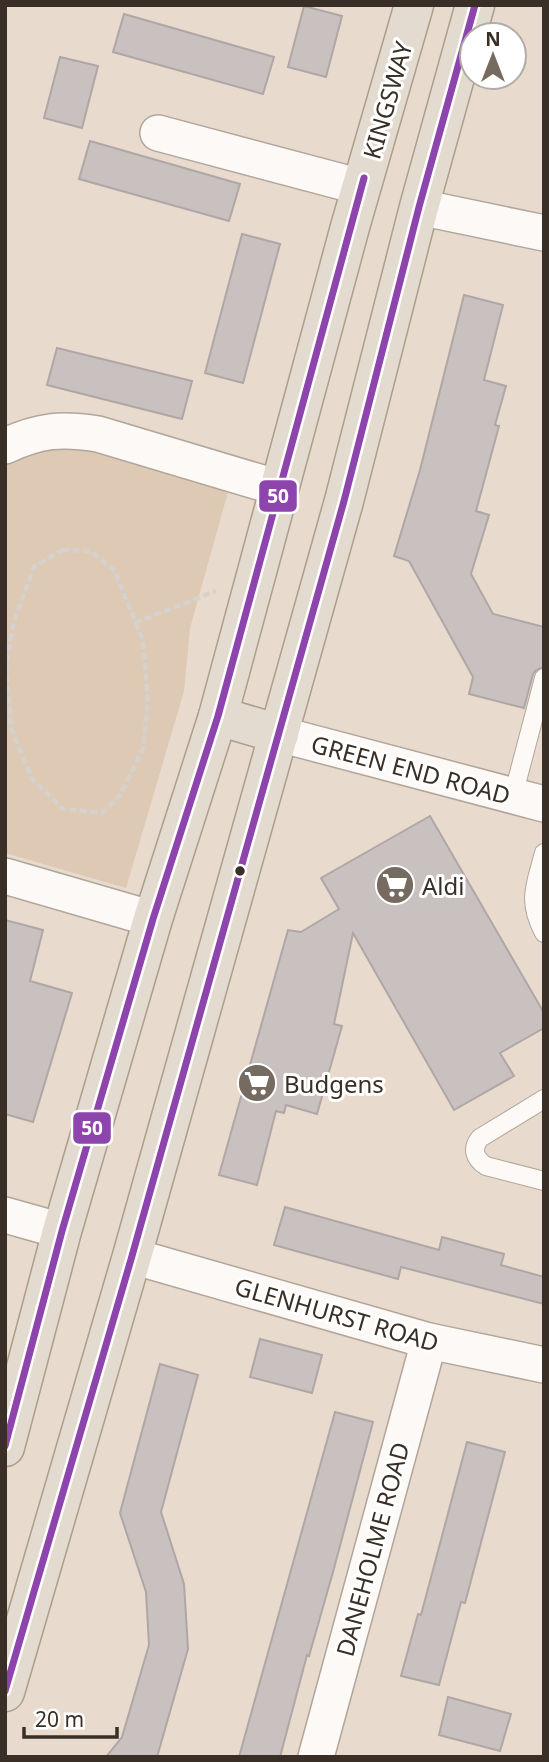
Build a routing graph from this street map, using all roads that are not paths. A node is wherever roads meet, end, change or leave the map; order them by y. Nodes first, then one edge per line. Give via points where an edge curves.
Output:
1 (414, 5) edge
2 (475, 5) edge
3 (159, 133) dead end
4 (361, 187) junction
5 (419, 207) junction
6 (544, 233) edge
7 (5, 446) edge
8 (279, 488) junction
9 (544, 678) edge
10 (218, 716) junction
11 (278, 734) junction
12 (528, 800) edge
13 (544, 853) edge
14 (5, 876) edge
15 (153, 919) junction
16 (544, 933) edge
17 (544, 1100) edge
18 (544, 1181) edge
19 (5, 1215) edge
20 (62, 1231) junction
21 (132, 1256) junction
22 (429, 1341) junction
23 (544, 1365) edge
24 (5, 1447) edge
25 (5, 1692) edge
26 (321, 1756) edge

1 - 4 highway, KINGSWAY
2 - 5 highway
3 - 4 street
4 - 8 highway, KINGSWAY
5 - 6 street
5 - 11 highway via 344,501
7 - 8 street via 69,429
8 - 10 highway, KINGSWAY
9 - 12 lane
10 - 11 highway
10 - 15 highway, KINGSWAY
11 - 12 street, GREEN END ROAD
11 - 21 highway
13 - 16 lane via 533,893 533,908
14 - 15 street
15 - 20 highway, KINGSWAY
17 - 18 lane via 480,1138 475,1154 486,1166
19 - 20 street
20 - 24 highway, KINGSWAY
21 - 22 street, GLENHURST ROAD
21 - 25 highway
22 - 23 street, GLENHURST ROAD
22 - 26 street, DANEHOLME ROAD

